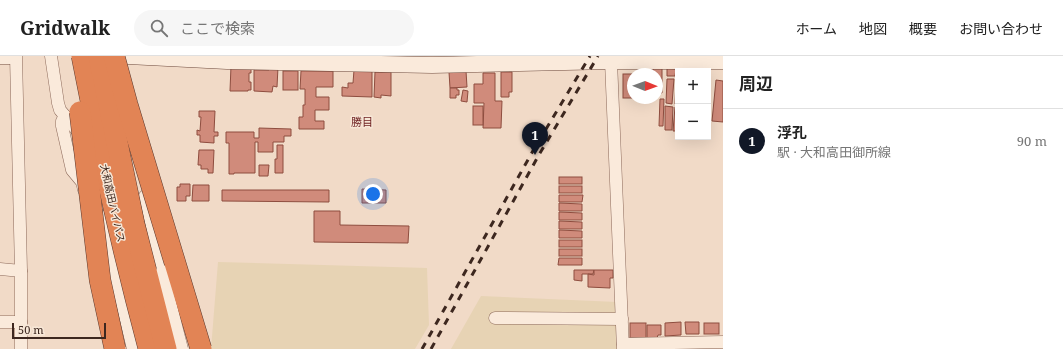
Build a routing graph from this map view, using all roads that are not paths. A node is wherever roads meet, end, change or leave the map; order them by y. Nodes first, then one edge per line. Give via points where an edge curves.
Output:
1 (0, 56) edge
2 (12, 56) edge
3 (16, 56) edge
4 (51, 56) edge
5 (81, 56) edge
6 (99, 56) edge
7 (108, 56) edge
8 (114, 56) edge
9 (126, 56) edge
10 (227, 59) edge
11 (431, 60) edge
12 (611, 60) junction
13 (723, 61) edge
14 (130, 83) junction
15 (67, 119) junction
16 (0, 270) edge
17 (21, 271) junction
18 (495, 318) dead end
19 (115, 319) dead end
20 (622, 319) junction
21 (0, 322) edge
22 (21, 322) junction
23 (723, 342) edge
24 (623, 346) edge
25 (157, 348) edge
26 (21, 349) edge
27 (115, 349) edge
28 (133, 349) edge
29 (140, 349) edge
30 (182, 349) edge
31 (201, 349) edge

1 - 2 main road
3 - 17 street
4 - 15 street via 58,103
5 - 7 main road
5 - 25 highway, 大和高田バイパス, bridge via 118,226
5 - 27 highway, bridge via 80,107 90,197 100,280
6 - 25 highway, 大和高田バイパス, bridge
8 - 31 highway, bridge
9 - 10 main road
9 - 14 street
10 - 11 main road
11 - 12 main road
12 - 13 main road
12 - 20 street
14 - 25 street via 192,326 190,334
14 - 30 street, bridge via 136,152
15 - 19 street via 62,121 62,126 72,170 82,182
15 - 25 street via 99,133 106,142 139,284
15 - 28 street via 84,143
16 - 17 street
17 - 22 street
18 - 20 street
20 - 24 street
21 - 22 street
22 - 26 street
23 - 24 street
25 - 29 street

